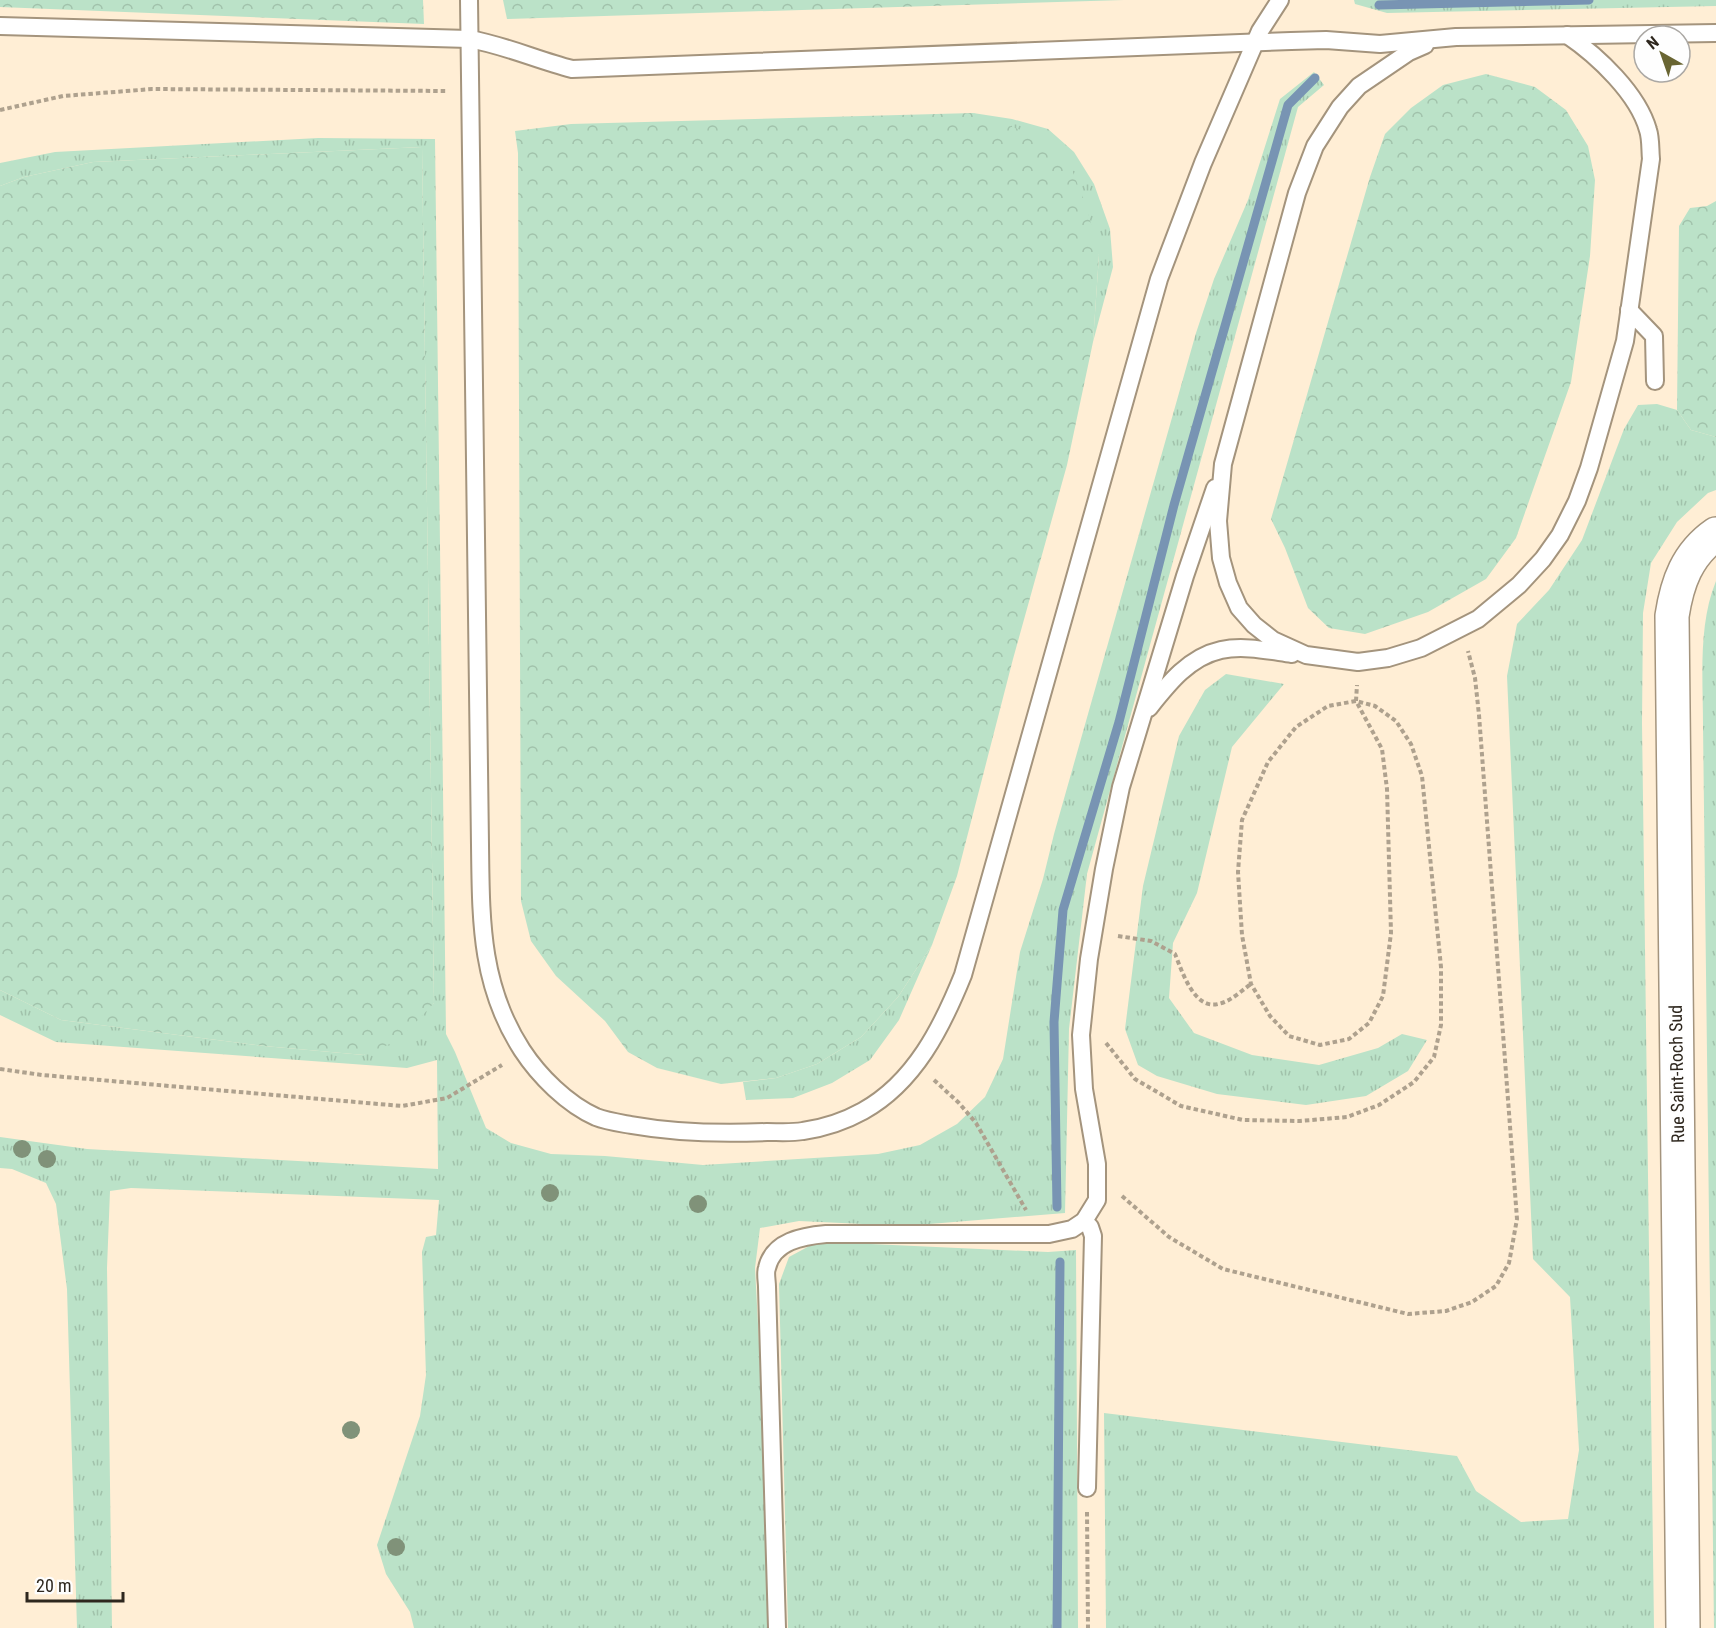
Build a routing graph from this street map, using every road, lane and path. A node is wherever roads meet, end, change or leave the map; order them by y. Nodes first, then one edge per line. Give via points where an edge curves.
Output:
1 (469, 0) edge
2 (1280, 0) edge
3 (0, 26) edge
4 (1716, 33) edge
5 (1567, 35) junction
6 (469, 39) junction
7 (1440, 39) junction
8 (1255, 43) junction
9 (470, 92) junction
10 (0, 110) edge
11 (1629, 310) junction
12 (1655, 381) dead end
13 (1223, 464) junction
14 (1716, 534) edge
15 (1460, 628) junction
16 (1305, 655) junction
17 (1358, 662) junction
18 (1356, 701) junction
19 (1143, 716) junction
20 (1094, 932) junction
21 (1251, 984) junction
22 (1103, 1039) dead end
23 (524, 1052) junction
24 (916, 1063) junction
25 (0, 1069) edge
26 (1097, 1174) junction
27 (1084, 1221) junction
28 (1040, 1234) junction
29 (1087, 1488) joint
30 (777, 1628) edge
31 (1088, 1628) edge
32 (1683, 1628) edge

1 - 6 lane
2 - 8 lane
3 - 6 lane
4 - 5 lane
5 - 7 lane
5 - 11 lane via 1611,70 1635,102 1648,130 1651,159
6 - 8 lane via 572,69
6 - 9 lane
7 - 8 lane via 1380,44 1326,40
7 - 13 lane via 1409,52 1359,86 1315,146 1297,193
8 - 24 lane via 1159,279 963,975 930,1046
9 - 10 path via 152,89 63,96
9 - 23 lane via 481,916 489,971 499,1005
11 - 12 lane via 1654,336
11 - 15 lane via 1625,341 1589,468 1560,535 1519,585 1478,619
13 - 16 lane via 1218,520 1228,584 1239,608 1254,625 1273,640
13 - 19 lane
14 - 32 street, Rue Saint-Roch Sud via 1694,553 1683,572 1672,616
15 - 17 lane via 1421,648
15 - 26 path via 1475,678 1479,715 1517,1219 1509,1263 1496,1286 1472,1302 1446,1311 1407,1314 1223,1269 1169,1238
16 - 17 lane
16 - 19 lane via 1239,649 1205,656 1167,685
17 - 18 path
18 - 21 path via 1328,706 1296,727 1268,762 1242,820 1238,872 1242,934
18 - 21 path via 1382,749 1386,789 1391,933 1383,996 1369,1023 1350,1039 1320,1045 1289,1036 1270,1016
18 - 22 path via 1376,706 1396,721 1412,744 1422,776 1440,967 1441,1025 1434,1057 1414,1082 1379,1105 1347,1117 1243,1120 1181,1106 1135,1079
19 - 20 lane via 1121,788
20 - 21 path via 1151,941 1175,954 1186,982 1202,1002 1217,1005
20 - 26 lane via 1081,1035 1084,1089
23 - 24 lane via 550,1084 597,1117 656,1130 729,1134 802,1131 835,1124 885,1096
23 - 25 path via 447,1098 402,1106
24 - 28 path via 976,1123
26 - 27 lane via 1097,1200
27 - 28 lane via 1072,1229
27 - 29 lane via 1093,1236
28 - 30 lane via 826,1234 786,1242 774,1254 767,1267 766,1287
29 - 31 path

